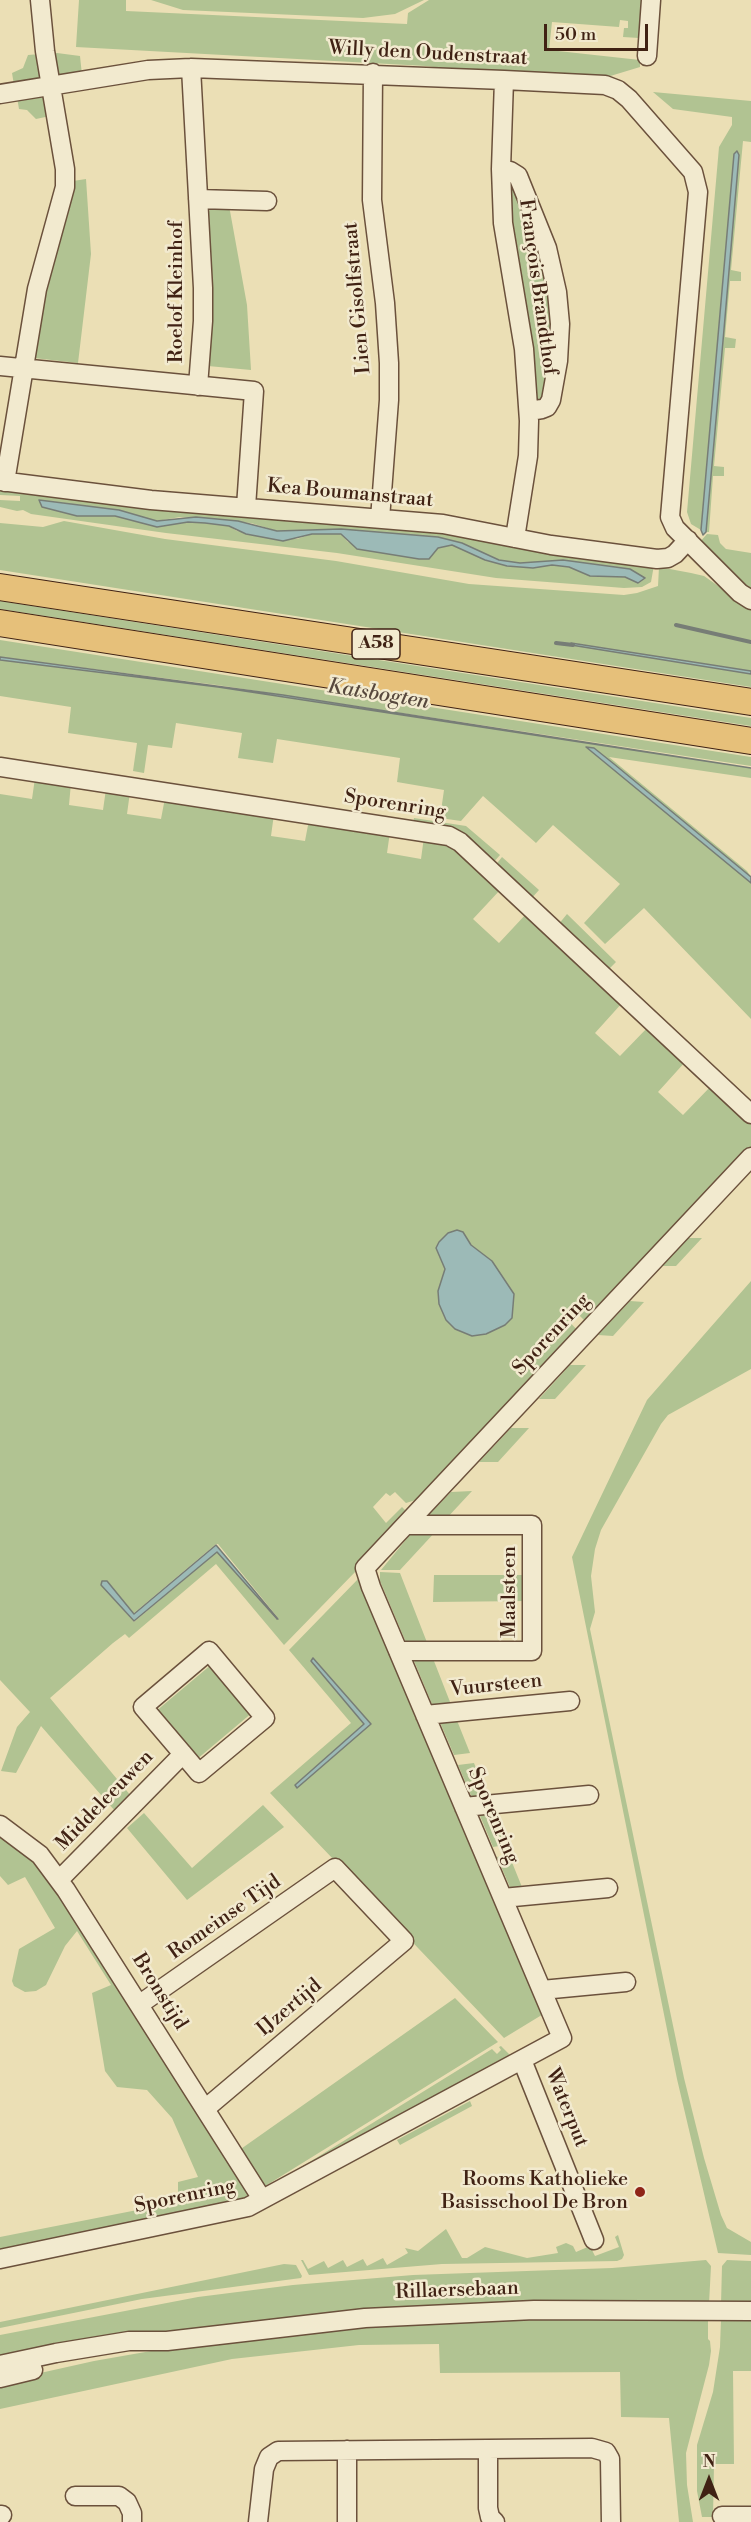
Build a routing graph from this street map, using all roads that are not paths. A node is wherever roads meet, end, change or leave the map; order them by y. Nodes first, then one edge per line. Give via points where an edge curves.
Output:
1 (40, 0) edge
2 (651, 0) edge
3 (647, 56) dead end
4 (191, 68) junction
5 (373, 73) junction
6 (504, 80) junction
7 (50, 85) junction
8 (0, 94) edge
9 (501, 169) junction
10 (198, 199) junction
11 (267, 201) dead end
12 (0, 366) edge
13 (22, 370) junction
14 (198, 386) junction
15 (529, 411) junction
16 (3, 481) edge
17 (246, 507) junction
18 (380, 519) junction
19 (515, 538) junction
20 (688, 540) junction
21 (0, 587) edge
22 (751, 600) edge
23 (0, 623) edge
24 (751, 702) edge
25 (751, 741) edge
26 (0, 767) edge
27 (751, 1114) edge
28 (751, 1157) edge
29 (406, 1525) junction
30 (398, 1651) junction
31 (570, 1701) dead end
32 (425, 1715) junction
33 (183, 1754) junction
34 (589, 1795) dead end
35 (464, 1807) junction
36 (0, 1825) edge
37 (335, 1868) joint
38 (59, 1880) junction
39 (608, 1888) dead end
40 (503, 1898) junction
41 (626, 1982) dead end
42 (542, 1990) junction
43 (140, 2004) junction
44 (522, 2060) junction
45 (205, 2109) junction
46 (262, 2199) junction
47 (594, 2240) dead end
48 (0, 2259) edge
49 (751, 2311) edge
50 (167, 2341) junction
51 (0, 2365) edge
52 (0, 2379) edge
53 (488, 2449) junction
54 (347, 2450) junction
55 (75, 2496) dead end
56 (722, 2516) dead end
57 (751, 2516) edge
58 (132, 2522) edge
59 (258, 2522) edge
60 (347, 2522) edge
61 (495, 2522) edge
62 (611, 2522) edge

1 - 7 street
2 - 3 street
4 - 5 street, Willy den Oudenstraat
4 - 7 street, Willy den Oudenstraat via 148,70
4 - 10 street, Roelof Kleinhof
5 - 6 street, Willy den Oudenstraat
5 - 18 street, Lien Gisolfstraat via 372,200 389,363
6 - 9 street, François Brandthof
6 - 20 street, Willy den Oudenstraat via 618,90 693,172 698,192 669,506 675,528
7 - 8 street, Willy den Oudenstraat
7 - 13 street via 65,169 64,187 44,255
9 - 15 street, François Brandthof via 503,223 524,349
9 - 15 street, François Brandthof via 518,176 547,248 557,292 558,361 551,400 542,410
10 - 11 street, Roelof Kleinhof
10 - 14 street, Roelof Kleinhof via 203,321
12 - 13 street, Roelof Kleinhof
13 - 14 street, Roelof Kleinhof
13 - 16 street
14 - 17 street, Roelof Kleinhof via 254,391
15 - 19 street, François Brandthof via 528,456
16 - 17 street, Kea Boumanstraat
17 - 18 street, Kea Boumanstraat
18 - 19 street, Kea Boumanstraat via 443,524
19 - 20 street, Kea Boumanstraat via 657,559 675,554
20 - 22 street, Willy den Oudenstraat
21 - 24 highway, A58
23 - 25 highway, A58
26 - 27 street, Sporenring via 449,836 460,842
28 - 29 street, Sporenring
29 - 30 street, Sporenring via 365,1568
29 - 30 street, Maalsteen via 532,1525 532,1650
30 - 32 street, Sporenring
31 - 32 street, Vuursteen
32 - 35 street, Sporenring
33 - 33 street, Middeleeuwen via 199,1773 265,1718 209,1651 143,1707
33 - 38 street, Middeleeuwen
34 - 35 street
35 - 40 street, Sporenring
36 - 38 street, Bronstijd via 40,1855
37 - 43 street, Romeinse Tijd
37 - 45 street, IJzertijd via 404,1941
38 - 43 street, Bronstijd
39 - 40 street
40 - 42 street, Sporenring
41 - 42 street
42 - 44 street, Sporenring via 562,2038
43 - 45 street, Bronstijd
44 - 46 street, Sporenring
44 - 47 street, Waterput
45 - 46 street, Bronstijd
46 - 48 street, Sporenring via 248,2207
49 - 50 street, Rillaersebaan via 441,2313 288,2325
50 - 51 street, Rillaersebaan via 129,2341
50 - 52 street, Rillaersebaan
53 - 54 street
53 - 61 street via 488,2508
53 - 62 street via 592,2448 606,2452 610,2459
54 - 59 street via 278,2451 269,2457
54 - 60 street
55 - 58 street via 119,2496 127,2502
56 - 57 street

